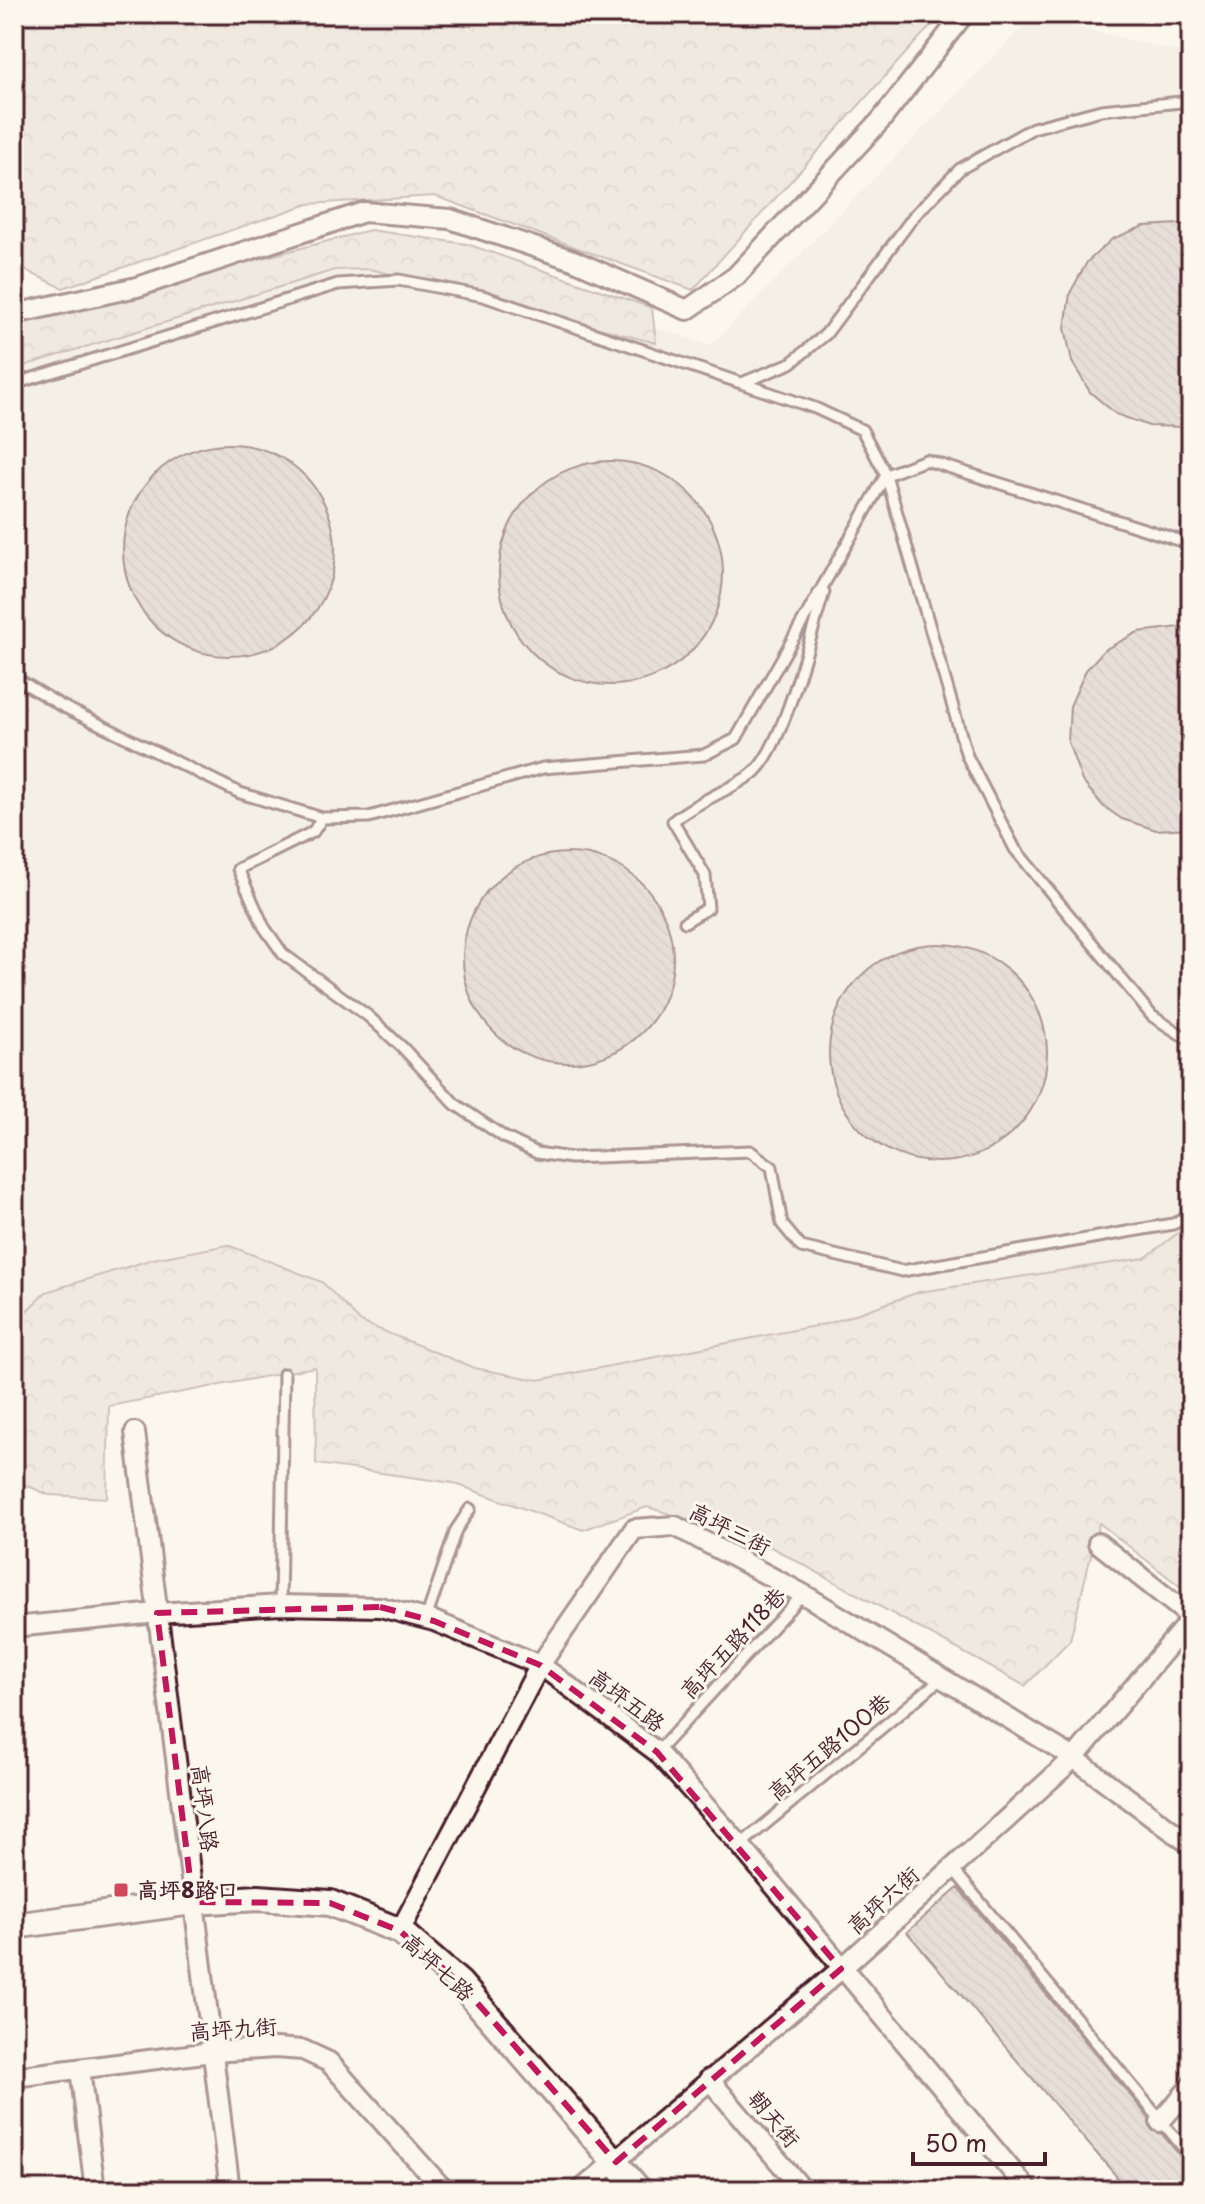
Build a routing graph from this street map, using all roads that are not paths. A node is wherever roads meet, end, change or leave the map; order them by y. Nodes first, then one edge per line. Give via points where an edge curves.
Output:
1 (964, 14) edge
2 (1191, 101) edge
3 (14, 314) edge
4 (742, 383) junction
5 (14, 384) edge
6 (886, 475) junction
7 (1191, 544) edge
8 (830, 574) junction
9 (14, 677) edge
10 (322, 818) junction
11 (685, 922) dead end
12 (1191, 1041) edge
13 (1191, 1216) edge
14 (284, 1374) dead end
15 (135, 1432) dead end
16 (470, 1509) dead end
17 (1098, 1543) dead end
18 (803, 1594) junction
19 (280, 1605) junction
20 (157, 1613) junction
21 (1191, 1618) edge
22 (426, 1619) junction
23 (14, 1627) edge
24 (540, 1665) junction
25 (942, 1678) junction
26 (657, 1752) junction
27 (1074, 1758) junction
28 (740, 1845) junction
29 (1191, 1845) edge
30 (953, 1869) junction
31 (193, 1902) junction
32 (14, 1926) edge
33 (400, 1931) junction
34 (841, 1969) junction
35 (212, 2052) junction
36 (80, 2069) junction
37 (14, 2077) edge
38 (709, 2079) junction
39 (1191, 2086) edge
40 (1160, 2122) junction
41 (1191, 2157) edge
42 (616, 2162) junction
43 (95, 2190) edge
44 (230, 2190) edge
45 (444, 2190) edge
46 (581, 2190) edge
47 (639, 2190) edge
48 (803, 2190) edge
49 (1028, 2190) edge

1 - 3 street via 881,120 747,265 687,310 573,260 450,219 364,212 137,287
2 - 4 lane via 1101,110 1033,128 960,169 914,216 826,334 791,363
4 - 5 lane via 483,296 399,280 338,284
4 - 6 lane via 862,430
6 - 7 lane via 926,460
6 - 8 lane
6 - 12 lane via 967,756 1015,849 1152,1016
8 - 10 lane via 736,739 704,755 543,768 369,817
8 - 11 lane via 779,734 755,773 673,821 705,875 708,908
9 - 10 lane via 240,793
10 - 13 lane via 313,832 238,869 264,927 283,954 368,1016 455,1104 537,1153 571,1158 750,1151 772,1167 782,1224 801,1247 902,1271 1173,1224
14 - 19 lane
15 - 20 street, 高坪八路
16 - 22 lane via 456,1530
17 - 21 street
18 - 24 street, 高坪三街 via 675,1526 634,1529
18 - 25 street, 高坪三街
18 - 26 lane, 高坪五路118巷
19 - 20 street, 高坪五路
19 - 22 street, 高坪五路 via 380,1607
20 - 23 street, 高坪五路
20 - 31 street, 高坪八路
21 - 27 street, 高坪六街
22 - 24 street, 高坪五路
24 - 26 street, 高坪五路
24 - 33 street, 高坪三街
25 - 27 street, 高坪三街
25 - 28 lane, 高坪五路100巷
26 - 28 street, 高坪五路
27 - 29 street, 高坪三街
27 - 30 street, 高坪六街
28 - 34 street, 高坪五路
30 - 34 street, 高坪六街
30 - 40 lane
31 - 32 street, 高坪七路
31 - 33 street, 高坪七路 via 258,1898 330,1903
31 - 35 street, 高坪八路
33 - 42 street, 高坪七路 via 460,1983
34 - 38 street, 高坪六街
34 - 49 street, 高坪五路
35 - 36 street, 高坪九街
35 - 44 street, 高坪八路
35 - 45 street, 高坪九街 via 303,2050 329,2062
36 - 37 street, 高坪九街
36 - 43 street
38 - 42 street, 高坪六街
38 - 48 street, 朝天街
39 - 40 street
40 - 41 lane
42 - 46 street, 高坪六街
42 - 47 street, 高坪七路

